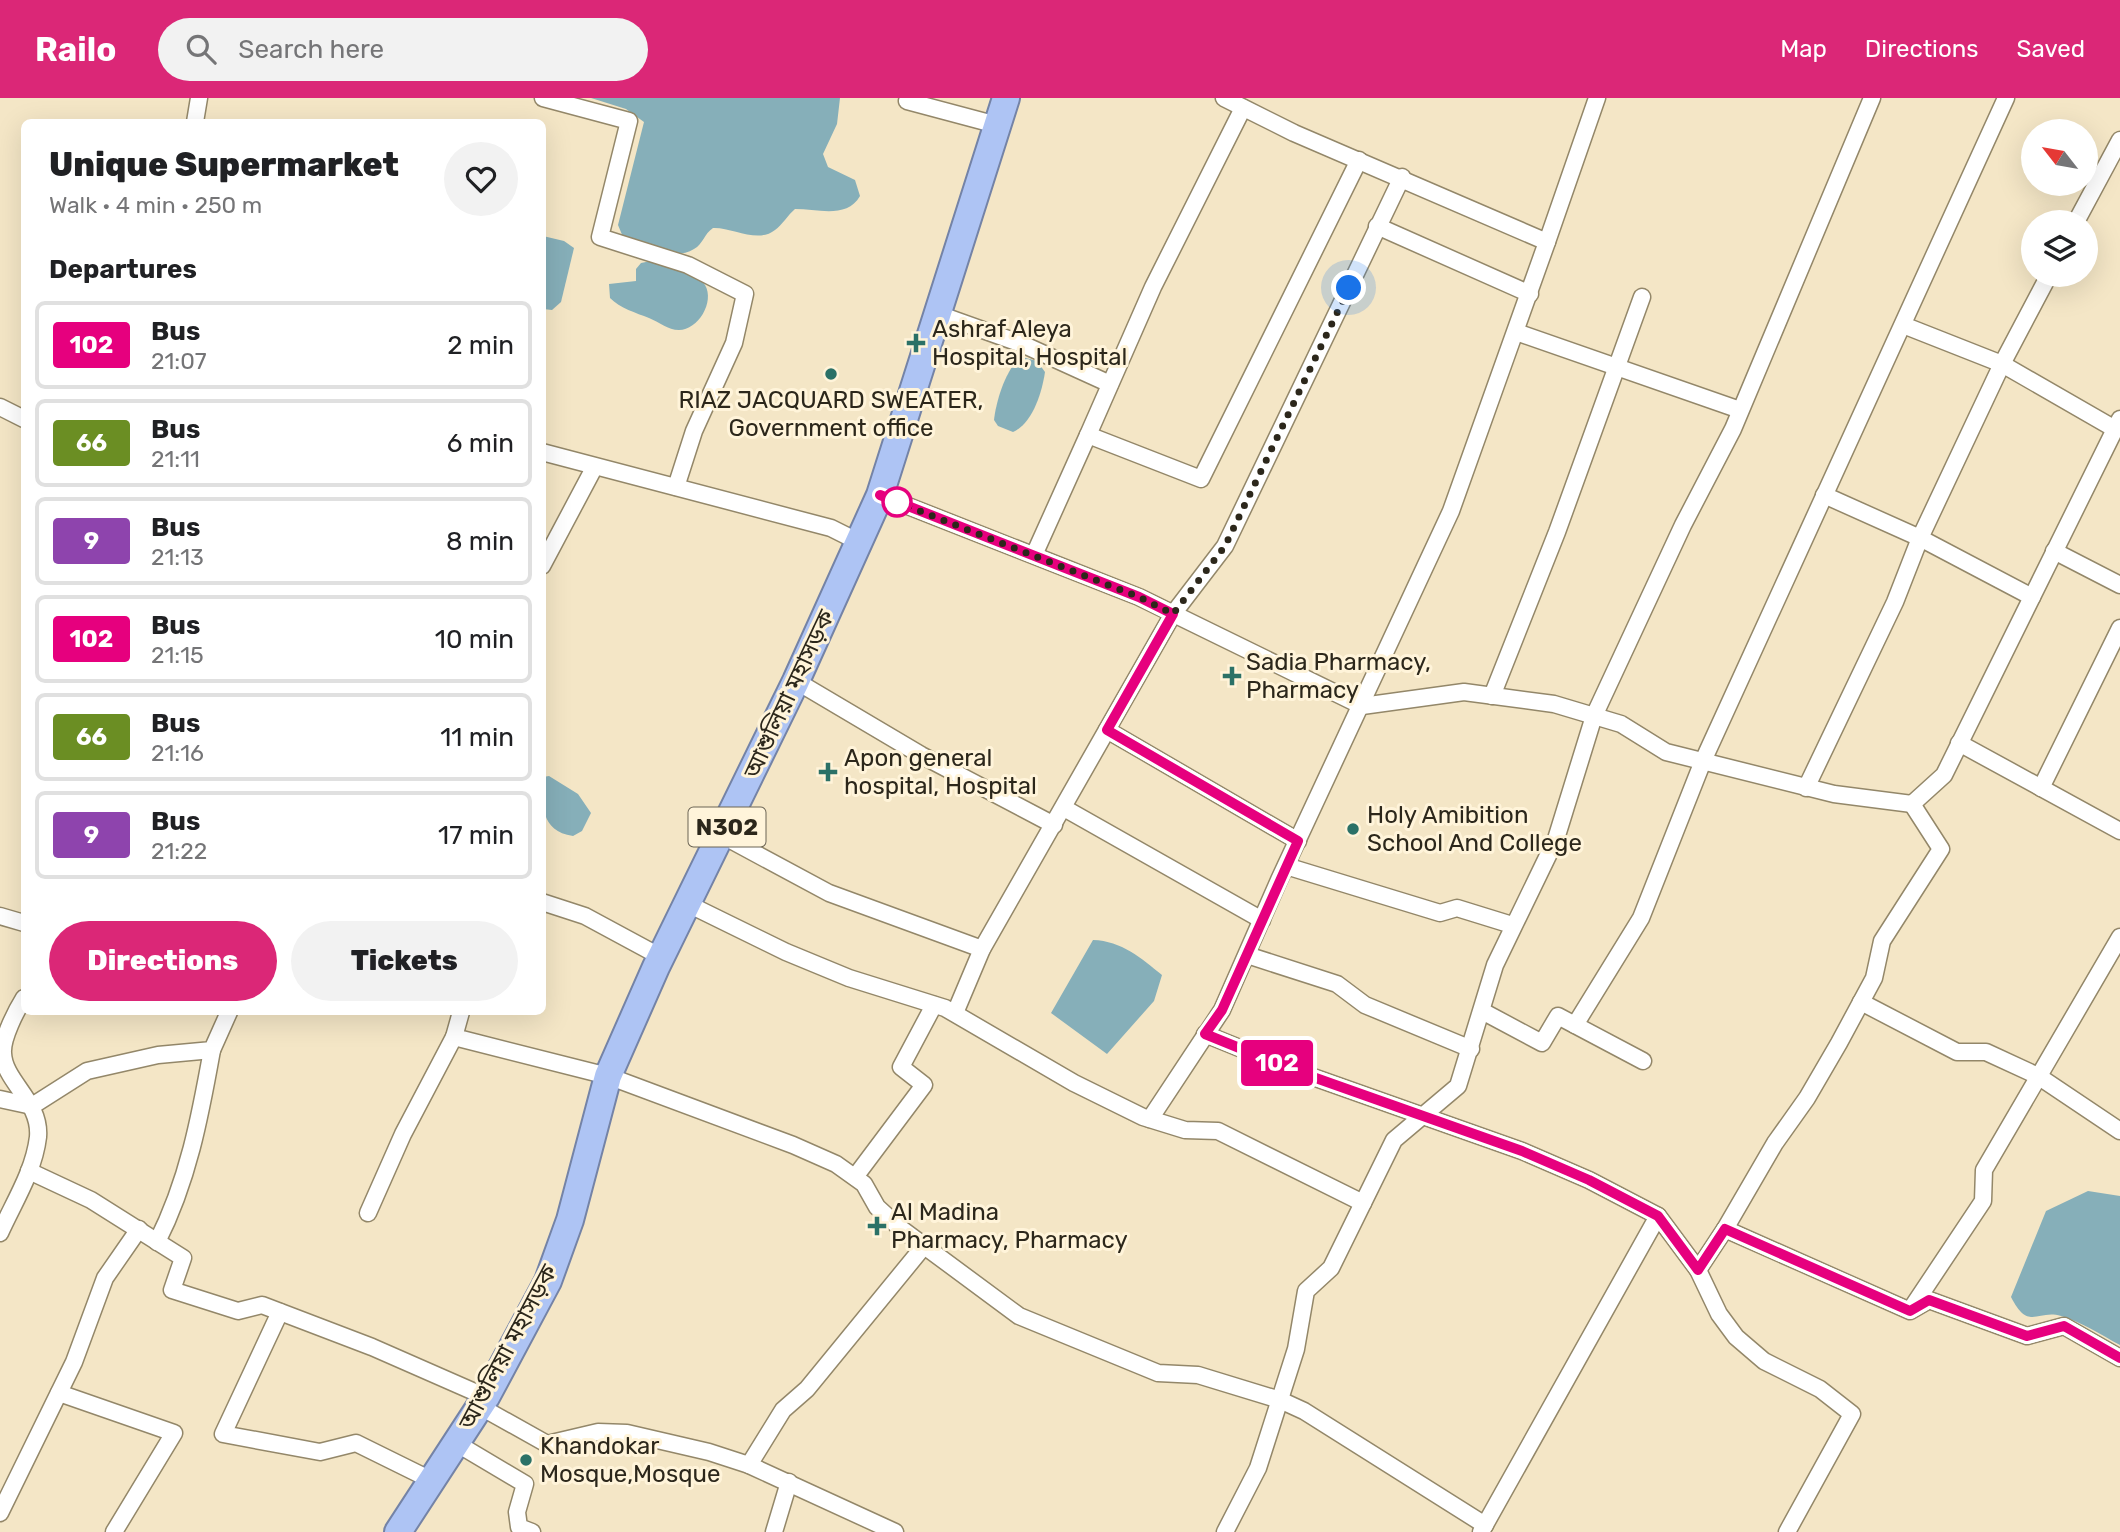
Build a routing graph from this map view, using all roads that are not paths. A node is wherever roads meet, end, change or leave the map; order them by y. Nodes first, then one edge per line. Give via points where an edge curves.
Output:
1 (199, 98) edge
2 (543, 98) edge
3 (908, 98) edge
4 (1006, 98) edge
5 (1224, 98) edge
6 (1597, 98) edge
7 (1872, 98) edge
8 (2006, 98) edge
9 (1244, 108) junction
10 (196, 119) edge
11 (998, 125) junction
12 (2119, 144) edge
13 (1359, 160) junction
14 (1402, 177) junction
15 (2083, 210) edge
16 (1377, 226) junction
17 (1547, 242) junction
18 (2043, 287) edge
19 (1530, 294) junction
20 (1643, 297) dead end
21 (938, 314) junction
22 (1903, 325) junction
23 (1516, 332) junction
24 (2002, 364) junction
25 (1617, 367) junction
26 (1110, 384) junction
27 (0, 407) edge
28 (1740, 410) junction
29 (21, 418) edge
30 (2118, 424) edge
31 (1088, 435) junction
32 (546, 453) edge
33 (594, 468) junction
34 (676, 487) junction
35 (880, 495) junction
36 (1824, 495) junction
37 (1920, 538) junction
38 (859, 542) junction
39 (2054, 551) junction
40 (1034, 555) junction
41 (546, 558) edge
42 (2120, 585) edge
43 (2032, 597) junction
44 (1173, 614) junction
45 (2120, 628) edge
46 (796, 681) junction
47 (1492, 696) junction
48 (1362, 706) junction
49 (1594, 716) junction
50 (1107, 730) junction
51 (1959, 743) junction
52 (1703, 761) junction
53 (1806, 788) junction
54 (2041, 788) junction
55 (1912, 804) junction
56 (1063, 808) junction
57 (1054, 825) junction
58 (2120, 831) edge
59 (723, 836) junction
60 (1298, 841) junction
61 (1286, 866) junction
62 (546, 903) edge
63 (688, 904) junction
64 (0, 916) edge
65 (1262, 920) junction
66 (21, 922) edge
67 (1512, 925) junction
68 (2120, 937) edge
69 (982, 949) junction
70 (1247, 955) junction
71 (661, 957) junction
72 (21, 1002) edge
73 (1861, 1002) junction
74 (934, 1004) junction
75 (1482, 1011) junction
76 (955, 1013) junction
77 (228, 1015) edge
78 (460, 1015) edge
79 (7, 1019) edge
80 (1575, 1025) junction
81 (1205, 1034) junction
82 (454, 1037) junction
83 (1471, 1049) junction
84 (212, 1050) junction
85 (1643, 1061) dead end
86 (608, 1076) junction
87 (2038, 1076) junction
88 (0, 1099) edge
89 (32, 1106) junction
90 (1426, 1115) junction
91 (1150, 1119) junction
92 (2120, 1131) edge
93 (29, 1171) junction
94 (855, 1177) junction
95 (1363, 1203) junction
96 (368, 1213) dead end
97 (1658, 1216) junction
98 (139, 1229) junction
99 (1725, 1229) junction
100 (0, 1233) edge
101 (157, 1242) junction
102 (924, 1246) junction
103 (1698, 1270) junction
104 (1910, 1311) junction
105 (280, 1312) junction
106 (2120, 1358) edge
107 (59, 1393) junction
108 (1280, 1400) junction
109 (483, 1402) junction
110 (456, 1443) junction
111 (749, 1465) junction
112 (432, 1480) junction
113 (789, 1482) junction
114 (0, 1513) edge
115 (873, 1527) edge
116 (1483, 1528) edge
117 (114, 1532) edge
118 (398, 1532) edge
119 (532, 1532) edge
120 (774, 1532) edge
121 (895, 1532) edge
122 (1225, 1532) edge
123 (1787, 1532) edge

1 - 10 street
2 - 34 street via 629,121 600,237 688,265 745,294 734,343 694,431
3 - 11 street
4 - 11 highway, আশুলিয়া মহাসড়ক / N302
5 - 9 street
6 - 17 street
7 - 28 street
8 - 22 street
9 - 13 street
9 - 26 street via 1153,287
11 - 21 highway, আশুলিয়া মহাসড়ক / N302
12 - 15 street
13 - 14 street
13 - 31 street via 1201,479
14 - 16 street
14 - 17 street
16 - 19 street
16 - 44 street via 1225,546
17 - 19 street
18 - 24 street
19 - 23 street
20 - 25 street
21 - 26 street via 1022,344
21 - 35 highway, আশুলিয়া মহাসড়ক / N302
22 - 24 street
22 - 36 street
23 - 25 street
23 - 48 street via 1451,511
24 - 30 street
24 - 37 street
25 - 28 street
25 - 47 street
26 - 31 street
27 - 29 street
28 - 49 street
30 - 39 street
31 - 40 street
32 - 33 street
33 - 34 street
33 - 41 street
34 - 38 street via 831,528
35 - 38 highway, আশুলিয়া মহাসড়ক / N302
35 - 40 street
36 - 37 street
36 - 52 street
37 - 43 street
37 - 53 street via 1895,602
38 - 46 highway, আশুলিয়া মহাসড়ক / N302
39 - 42 street
39 - 43 street
40 - 44 street
43 - 51 street
44 - 48 street
44 - 50 street
45 - 54 street
46 - 57 street via 920,755
46 - 59 highway, আশুলিয়া মহাসড়ক / N302
47 - 48 street via 1464,692
47 - 49 street via 1554,704
48 - 60 street
49 - 52 street via 1620,724 1666,752
49 - 67 street via 1556,839
50 - 56 street
50 - 60 street
51 - 54 street
51 - 55 street via 1944,775
52 - 53 street
52 - 80 street via 1641,918
53 - 55 street
54 - 58 street
55 - 73 street via 1941,849 1882,941 1874,978
56 - 57 street
56 - 65 street
57 - 69 street
59 - 63 highway, আশুলিয়া মহাসড়ক / N302
59 - 69 street via 830,892
60 - 61 street
61 - 65 street
61 - 67 street via 1440,913 1457,908
62 - 71 street via 585,916
63 - 71 highway, আশুলিয়া মহাসড়ক / N302
63 - 74 street via 849,978
64 - 66 street
65 - 70 street
67 - 75 street
68 - 87 street
69 - 76 street
70 - 81 street via 1222,1010
70 - 83 street via 1337,984 1364,1005
71 - 86 highway, আশুলিয়া মহাসড়ক / N302
72 - 79 street
73 - 87 street via 1957,1052 1986,1052
73 - 99 street
74 - 76 street
74 - 94 street via 901,1067 924,1085
75 - 80 street via 1542,1043 1559,1016
75 - 83 street
76 - 91 street via 1074,1083
77 - 84 street
78 - 82 street
79 - 89 street via 2,1051 6,1067
80 - 85 street
81 - 90 street
81 - 91 street
82 - 86 street
82 - 96 street
83 - 90 street via 1458,1086
84 - 89 street via 158,1055 87,1071
84 - 101 street via 181,1192
86 - 94 street via 783,1140
86 - 109 highway, আশুলিয়া মহাসড়ক / N302 via 570,1220 548,1281
87 - 92 street
87 - 104 street via 1984,1170 1983,1201
88 - 89 street
89 - 93 street via 38,1135
90 - 95 street via 1394,1140
90 - 97 street via 1545,1161
91 - 95 street via 1185,1130 1218,1131
93 - 98 street
93 - 100 street
94 - 102 street via 877,1207
95 - 108 street via 1331,1268 1306,1291 1296,1349
97 - 103 street
97 - 116 street
98 - 101 street
98 - 107 street via 105,1278
99 - 103 street
99 - 104 street
101 - 105 street via 183,1258 172,1290 238,1311 262,1305
102 - 108 street via 1019,1316 1158,1373 1198,1375
102 - 111 street via 807,1389 783,1410
103 - 123 street via 1736,1337 1764,1361 1820,1389 1852,1414
104 - 106 street via 1929,1300 2027,1336 2064,1326
105 - 109 street via 372,1346
105 - 112 street via 223,1434 320,1452 356,1443
107 - 114 street
107 - 117 street via 174,1433
108 - 116 street
108 - 122 street via 1258,1468
109 - 110 highway, আশুলিয়া মহাসড়ক / N302
109 - 111 street via 547,1444 598,1432 627,1433
110 - 112 highway, আশুলিয়া মহাসড়ক / N302
110 - 119 street via 525,1484 517,1512 519,1527
111 - 113 street
112 - 118 highway, আশুলিয়া মহাসড়ক / N302
113 - 115 street
113 - 120 street
115 - 121 street

